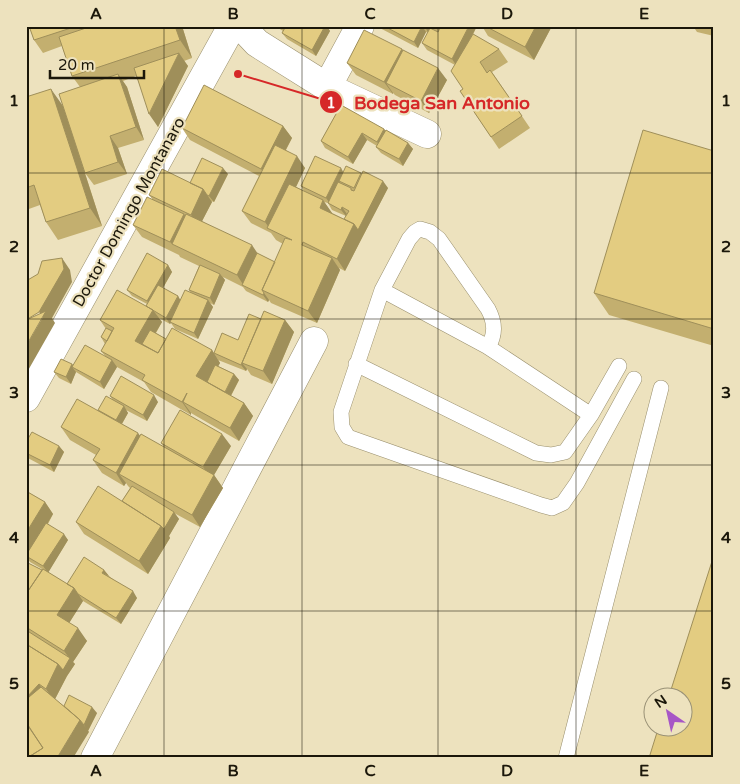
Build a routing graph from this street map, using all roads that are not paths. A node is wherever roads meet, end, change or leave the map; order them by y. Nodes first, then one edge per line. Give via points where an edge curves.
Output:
1 (232, 26) edge
2 (242, 26) edge
3 (360, 26) edge
4 (327, 87) junction
5 (427, 134) dead end
6 (382, 290) junction
7 (314, 341) dead end
8 (488, 347) junction
9 (356, 364) junction
10 (619, 366) dead end
11 (634, 378) dead end
12 (661, 388) dead end
13 (26, 398) edge
14 (591, 415) junction
15 (95, 758) edge
16 (566, 758) edge

1 - 13 street, Doctor Domingo Montanaro
2 - 4 street via 257,43
3 - 4 street
4 - 5 street
6 - 8 lane
6 - 8 lane via 409,239 420,229 430,232 439,239 493,318 493,340
6 - 9 lane
7 - 15 street
8 - 14 lane
9 - 11 lane via 341,412 342,426 348,437 552,508 563,503 577,483
9 - 14 lane via 536,454 566,452
10 - 14 lane
12 - 16 lane

